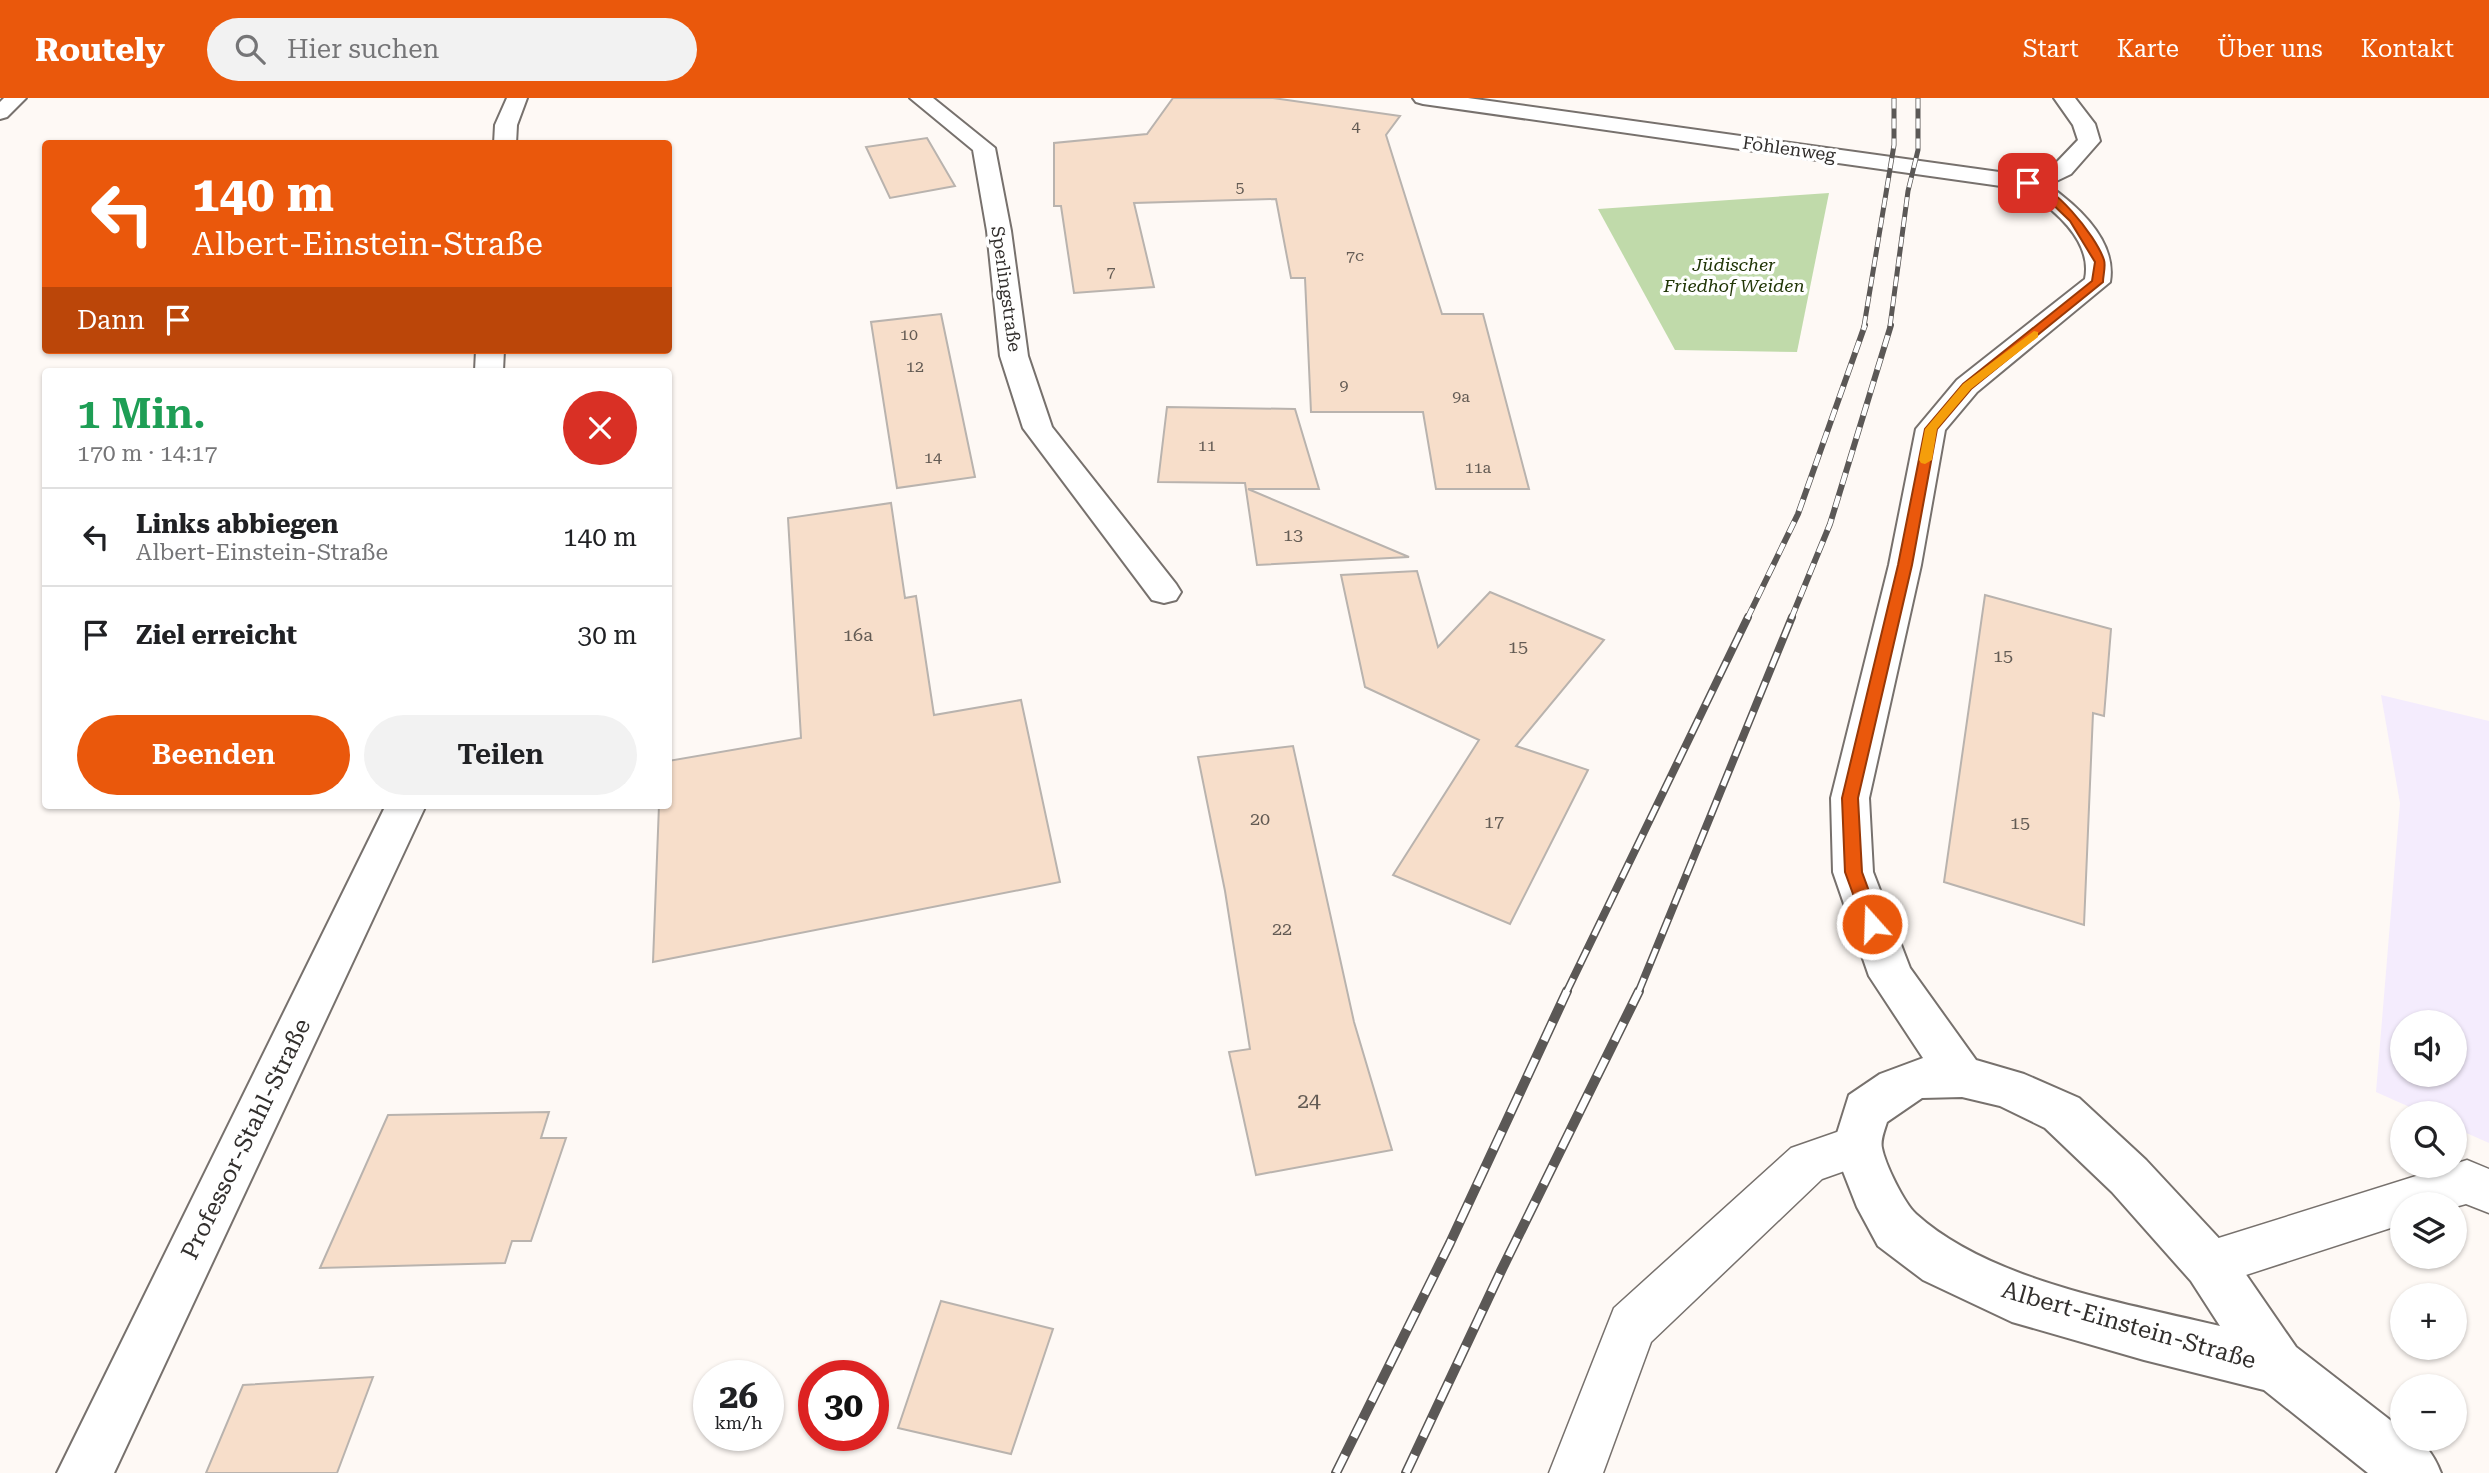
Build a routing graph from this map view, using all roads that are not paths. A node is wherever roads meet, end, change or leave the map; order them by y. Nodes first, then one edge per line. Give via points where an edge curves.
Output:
1 (16, 98) edge
2 (517, 98) edge
3 (920, 98) edge
4 (1423, 98) edge
5 (2064, 98) edge
6 (0, 113) edge
7 (505, 140) edge
8 (2028, 183) junction
9 (1164, 592) dead end
10 (404, 809) edge
11 (1962, 1077) junction
12 (1857, 1146) junction
13 (2489, 1191) edge
14 (2209, 1264) junction
15 (2277, 1366) junction
16 (85, 1473) edge
17 (1576, 1473) edge
18 (2413, 1473) edge

1 - 6 street
2 - 7 street
3 - 9 street, Sperlingstraße via 984,148 1014,356 1038,428
4 - 8 street, Fohlenweg
5 - 8 street, Fohlenweg via 2084,124 2089,141 2063,171
8 - 11 street via 2047,192 2074,219 2100,262 2097,282 1967,386 1931,429 1905,565 1850,798 1853,872 1891,976
10 - 16 street, Professor-Stahl-Straße
11 - 12 street, Albert-Einstein-Straße via 1919,1078 1896,1088 1866,1110
11 - 14 street, Albert-Einstein-Straße via 2008,1088 2062,1113 2129,1175
12 - 15 street, Albert-Einstein-Straße via 1874,1191 1896,1229 1941,1263 2012,1297
12 - 17 lane via 1807,1163 1632,1326
13 - 14 lane via 2467,1182
14 - 15 street, Albert-Einstein-Straße
15 - 18 street, Albert-Einstein-Straße

